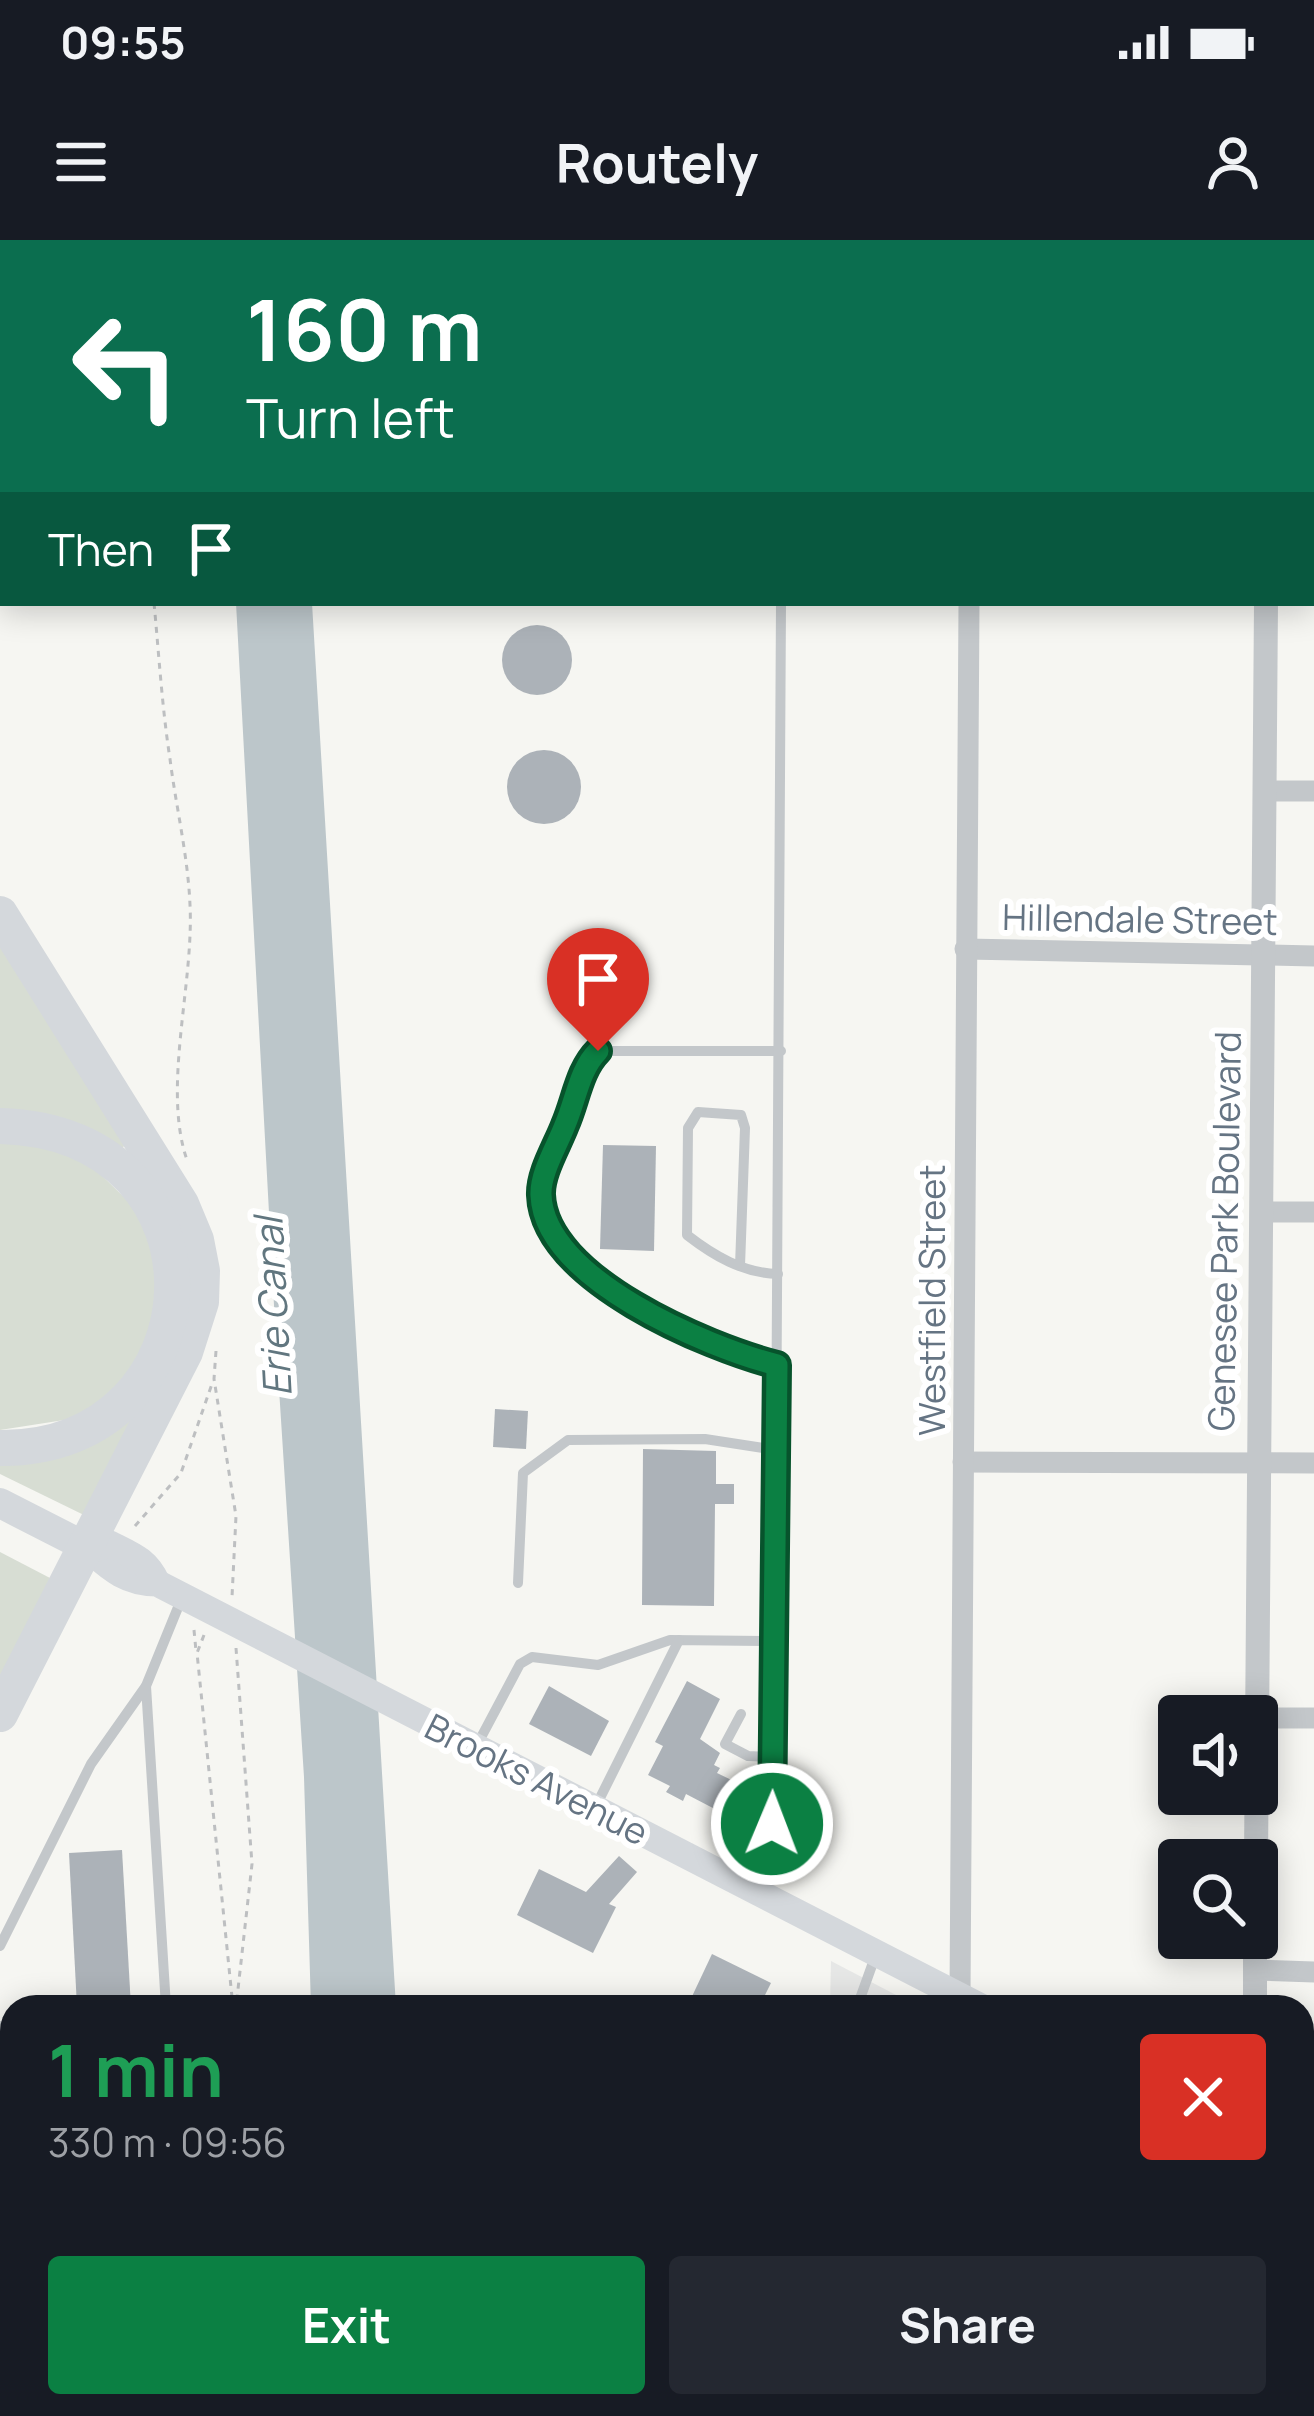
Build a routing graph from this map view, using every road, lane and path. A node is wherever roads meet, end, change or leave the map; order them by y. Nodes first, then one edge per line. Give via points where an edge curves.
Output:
1 (781, 606) edge
2 (969, 606) edge
3 (1266, 606) edge
4 (1264, 791) junction
5 (1314, 791) edge
6 (0, 914) edge
7 (965, 949) junction
8 (1262, 955) junction
9 (1314, 956) edge
10 (781, 1051) junction
11 (0, 1126) edge
12 (1261, 1212) junction
13 (1314, 1212) edge
14 (740, 1266) junction
15 (778, 1274) junction
16 (777, 1365) junction
17 (214, 1379) dead end
18 (0, 1448) edge
19 (776, 1450) junction
20 (1257, 1461) junction
21 (963, 1462) junction
22 (1314, 1462) edge
23 (0, 1503) edge
24 (134, 1526) dead end
25 (89, 1549) junction
26 (518, 1583) dead end
27 (189, 1610) junction
28 (679, 1640) junction
29 (775, 1642) junction
30 (196, 1652) junction
31 (146, 1686) junction
32 (1258, 1695) edge
33 (0, 1714) edge
34 (741, 1714) dead end
35 (1278, 1718) edge
36 (1314, 1718) edge
37 (469, 1745) junction
38 (773, 1757) junction
39 (595, 1809) junction
40 (758, 1892) junction
41 (0, 1946) edge
42 (877, 1954) junction
43 (1255, 1959) edge
44 (1255, 1970) junction
45 (1314, 1972) edge
46 (165, 1995) edge
47 (232, 1995) edge
48 (861, 1995) edge
49 (956, 1995) edge
50 (970, 1995) edge
51 (1255, 1995) edge

1 - 10 lane
2 - 7 street, Westfield Street
3 - 4 street, Genesee Park Boulevard
4 - 5 street
4 - 8 street, Genesee Park Boulevard
6 - 25 highway via 181,1204 202,1271 185,1352
7 - 8 street, Hillendale Street
7 - 21 street, Westfield Street
8 - 9 street, Hillendale Street
8 - 12 street, Genesee Park Boulevard
10 - 15 lane
10 - 16 lane via 598,1051 585,1063 540,1188 556,1239 640,1311
11 - 18 highway via 52,1131 105,1154 143,1195 173,1268 160,1347 120,1405 66,1438
12 - 13 street
12 - 20 street, Genesee Park Boulevard
14 - 14 lane via 687,1235 688,1128 698,1112 741,1115 745,1128
14 - 15 lane
15 - 16 lane
16 - 19 lane
17 - 24 path via 181,1473
19 - 26 lane via 705,1439 568,1440 523,1473
19 - 29 lane
20 - 21 street
20 - 22 street
20 - 32 street, Genesee Park Boulevard
21 - 50 street, Westfield Street
23 - 25 main road, Brooks Avenue
25 - 27 main road, Brooks Avenue via 100,1563
25 - 33 highway
27 - 30 path
27 - 30 path
27 - 31 lane
27 - 37 main road, Brooks Avenue
28 - 29 lane
28 - 37 lane via 598,1665 532,1658 520,1664
28 - 39 lane
29 - 38 lane
30 - 47 path
31 - 41 lane via 91,1764
31 - 46 lane
34 - 38 lane via 725,1744
35 - 36 street
37 - 39 main road, Brooks Avenue
38 - 40 lane via 772,1858
39 - 40 main road, Brooks Avenue
40 - 42 main road, Brooks Avenue
42 - 48 lane
42 - 49 main road, Brooks Avenue
43 - 44 street
44 - 45 street
44 - 51 street

